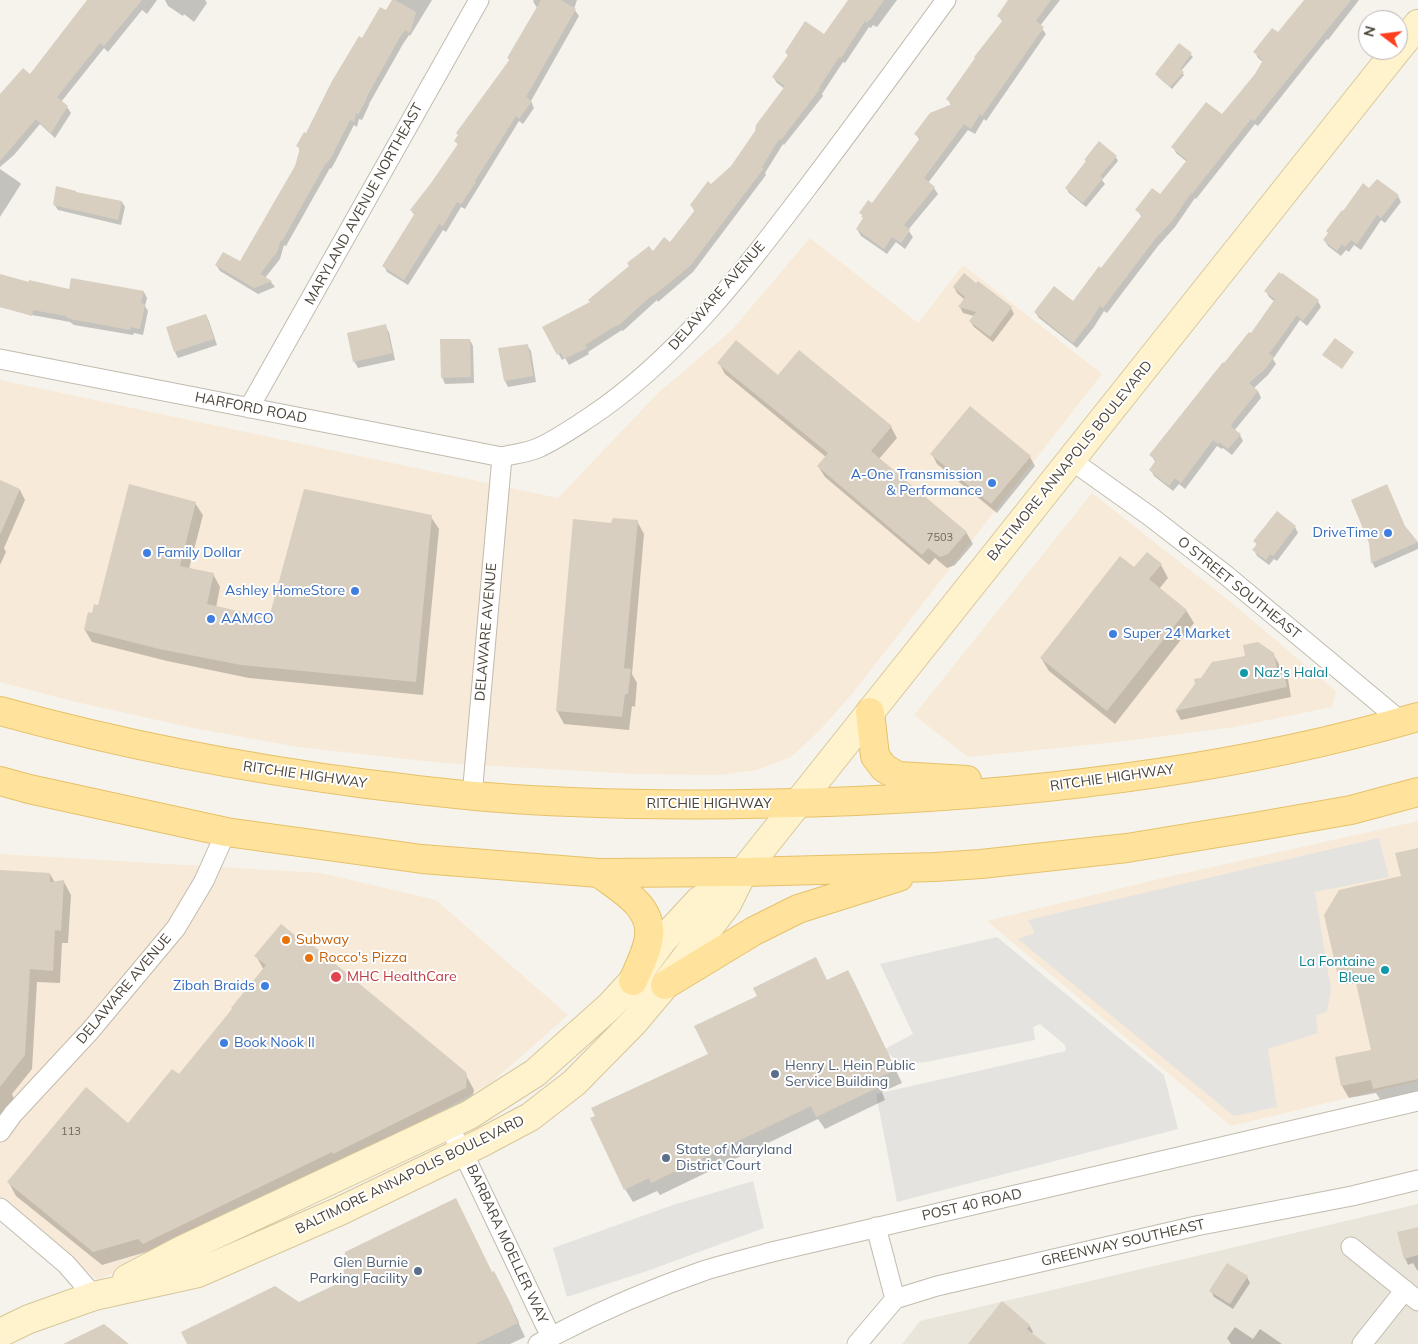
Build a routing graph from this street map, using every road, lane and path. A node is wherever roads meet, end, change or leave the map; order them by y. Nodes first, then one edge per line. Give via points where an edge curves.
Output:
1 (479, 0) edge
2 (946, 0) edge
3 (1418, 24) edge
4 (1408, 36) edge
5 (1389, 60) edge
6 (0, 359) edge
7 (249, 408) junction
8 (502, 457) junction
9 (1071, 460) junction
10 (0, 711) edge
11 (870, 712) junction
12 (1410, 719) edge
13 (0, 781) edge
14 (1066, 786) junction
15 (1418, 792) edge
16 (472, 796) junction
17 (797, 803) junction
18 (226, 832) junction
19 (936, 866) junction
20 (742, 872) junction
21 (599, 873) junction
22 (633, 981) junction
23 (665, 984) junction
24 (1418, 1101) edge
25 (448, 1125) junction
26 (0, 1132) edge
27 (463, 1152) junction
28 (1418, 1180) edge
29 (0, 1208) edge
30 (876, 1227) junction
31 (1351, 1247) dead end
32 (94, 1296) junction
33 (1411, 1296) edge
34 (894, 1299) junction
35 (0, 1333) edge
36 (544, 1340) edge
37 (857, 1344) edge
38 (1362, 1344) edge

1 - 7 street, MARYLAND AVENUE NORTHEAST
2 - 8 street, DELAWARE AVENUE via 775,229 690,330 614,401 537,449
3 - 4 main road, BALTIMORE ANNAPOLIS BOULEVARD
5 - 9 main road, BALTIMORE ANNAPOLIS BOULEVARD
6 - 7 street, HARFORD ROAD
7 - 8 street, HARFORD ROAD
8 - 16 street, DELAWARE AVENUE
9 - 11 main road, BALTIMORE ANNAPOLIS BOULEVARD
9 - 12 street, O STREET SOUTHEAST via 1151,517
10 - 16 main road, RITCHIE HIGHWAY via 124,742 256,768
11 - 14 main road via 874,756 884,768 898,776
11 - 17 main road, BALTIMORE ANNAPOLIS BOULEVARD
12 - 14 main road, RITCHIE HIGHWAY via 1256,756
13 - 18 main road
14 - 17 main road, RITCHIE HIGHWAY via 900,799
15 - 19 main road via 1351,810 1127,848
16 - 17 main road, RITCHIE HIGHWAY via 598,803
17 - 20 main road, BALTIMORE ANNAPOLIS BOULEVARD
18 - 21 main road via 422,859
18 - 26 street, DELAWARE AVENUE via 204,881 176,928
19 - 20 main road
19 - 23 main road via 798,909
20 - 21 main road
20 - 22 main road, BALTIMORE ANNAPOLIS BOULEVARD via 698,901 662,941
20 - 23 main road, BALTIMORE ANNAPOLIS BOULEVARD via 727,904
21 - 22 main road via 635,900 648,922 645,953
22 - 25 main road, BALTIMORE ANNAPOLIS BOULEVARD via 610,1006 535,1072
23 - 27 main road, BALTIMORE ANNAPOLIS BOULEVARD via 633,1023 574,1083 530,1117
24 - 30 street, POST 40 ROAD
25 - 27 street, BARBARA MOELLER WAY
25 - 32 main road, BALTIMORE ANNAPOLIS BOULEVARD via 182,1250
27 - 32 main road, BALTIMORE ANNAPOLIS BOULEVARD via 340,1211 198,1273
27 - 36 street, BARBARA MOELLER WAY via 525,1280
28 - 34 street, GREENWAY SOUTHEAST via 1196,1226 937,1286
29 - 32 street via 66,1264
30 - 34 street
30 - 36 street, POST 40 ROAD via 706,1270 594,1315
31 - 33 street
32 - 35 main road, BALTIMORE ANNAPOLIS BOULEVARD
33 - 38 street
34 - 37 street

